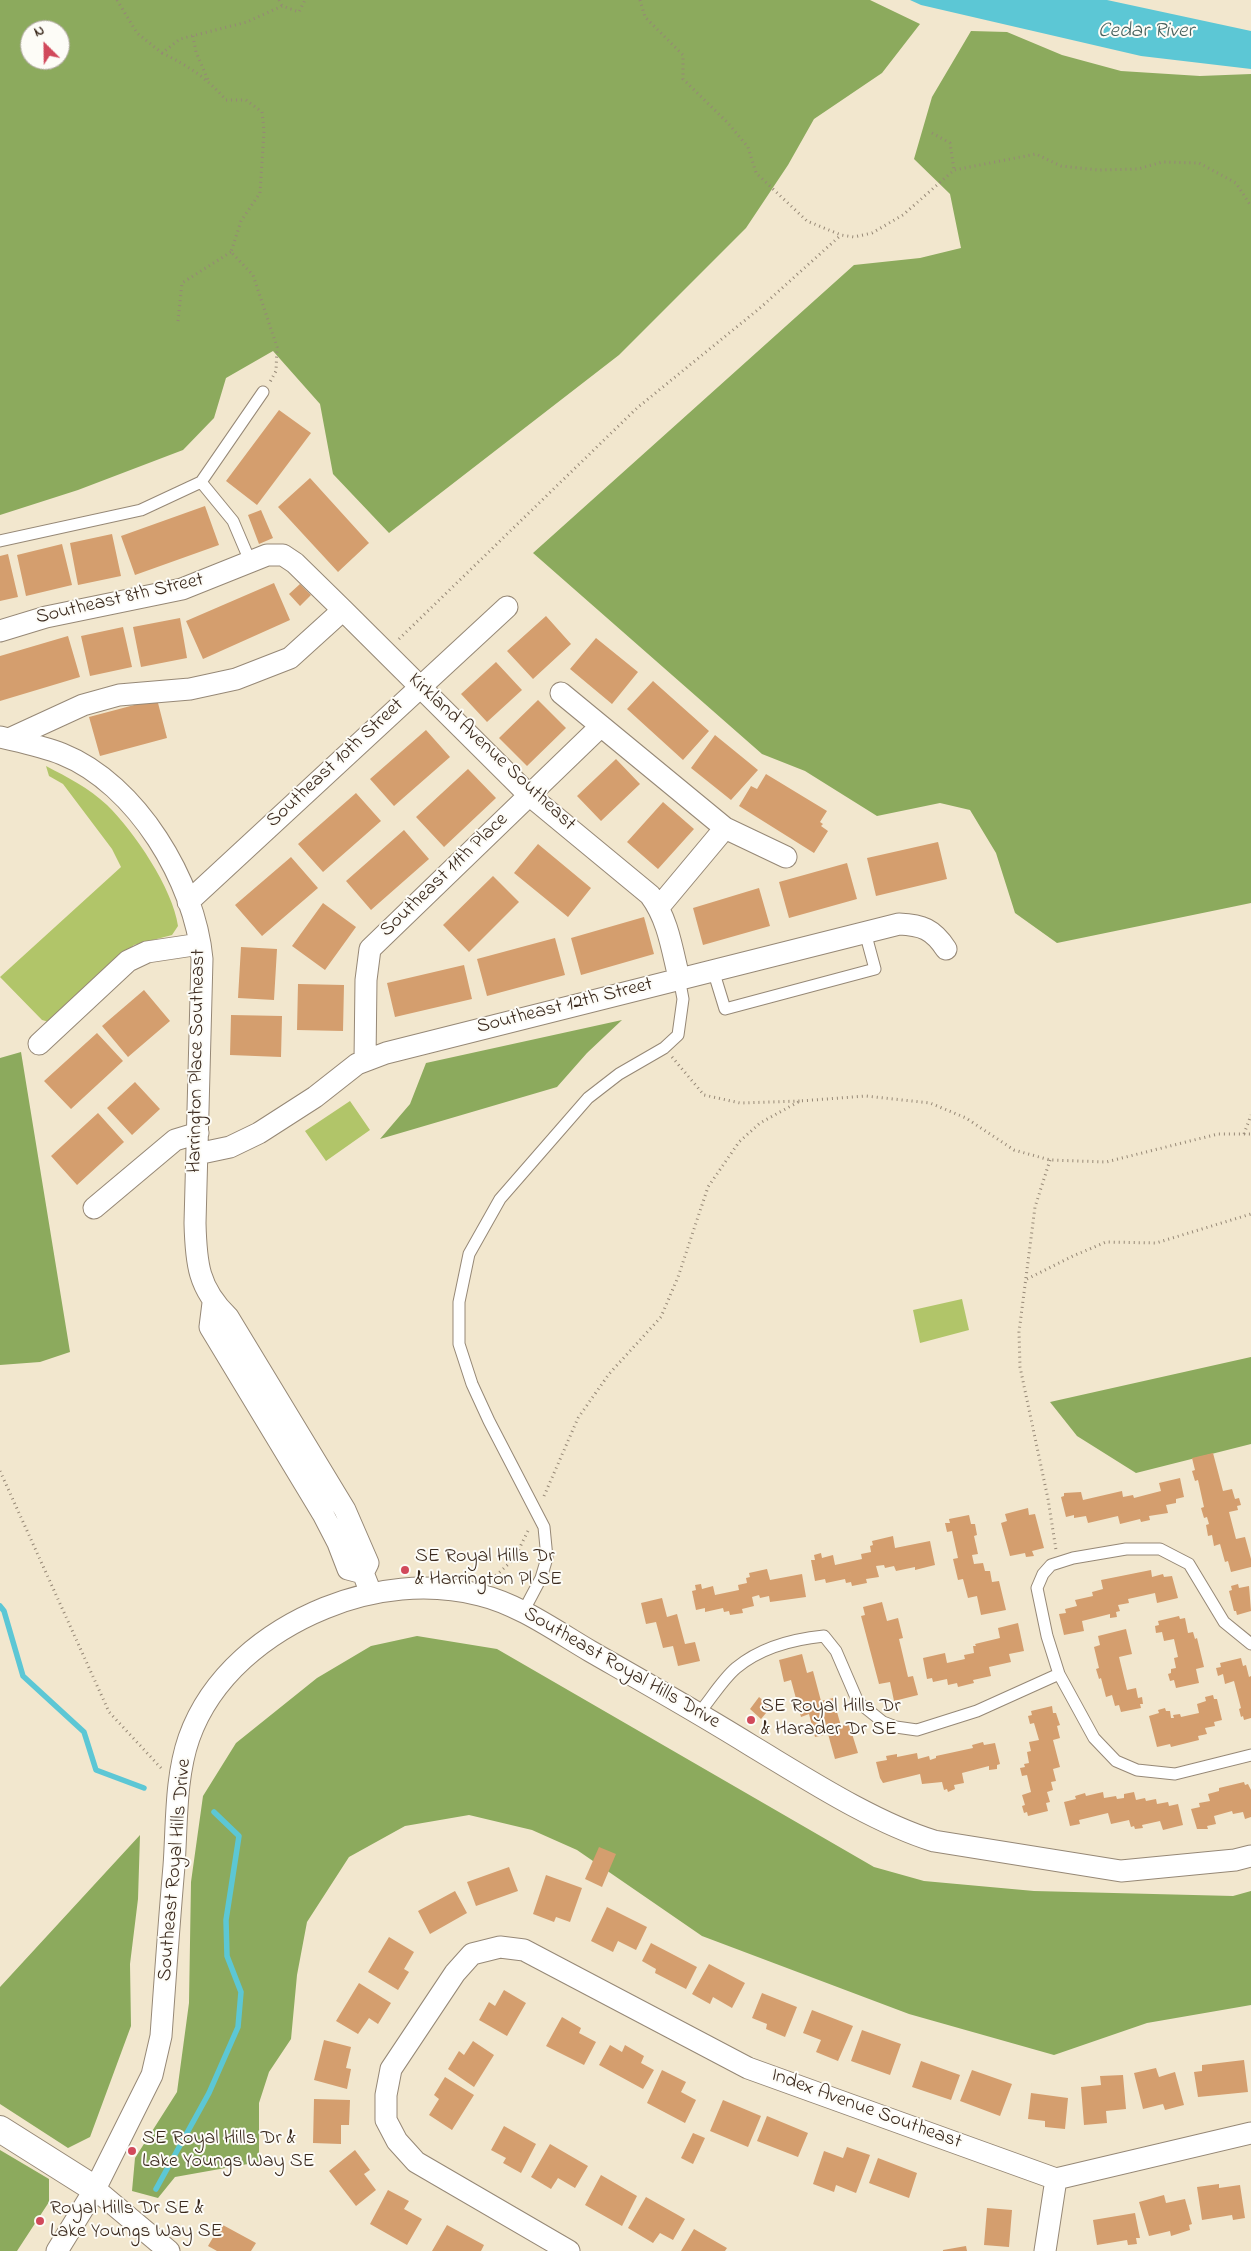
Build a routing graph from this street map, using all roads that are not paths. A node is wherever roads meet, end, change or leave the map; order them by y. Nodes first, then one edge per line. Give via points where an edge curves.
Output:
1 (263, 392) road end
2 (201, 482) junction
3 (0, 541) edge
4 (250, 562) junction
5 (294, 564) joint
6 (507, 607) dead end
7 (343, 610) junction
8 (0, 631) edge
9 (420, 687) junction
10 (561, 693) dead end
11 (601, 726) junction
12 (5, 738) edge
13 (529, 795) junction
14 (725, 828) junction
15 (786, 857) dead end
16 (188, 902) junction
17 (659, 907) junction
18 (865, 932) junction
19 (200, 944) junction
20 (946, 949) dead end
21 (713, 970) junction
22 (679, 978) junction
23 (39, 1044) dead end
24 (365, 1060) junction
25 (197, 1143) junction
26 (94, 1208) dead end
27 (371, 1593) junction
28 (523, 1612) junction
29 (1251, 1644) edge
30 (1059, 1674) junction
31 (699, 1713) junction
32 (1251, 1755) edge
33 (1251, 1856) edge
34 (0, 2129) edge
35 (1251, 2133) edge
36 (1056, 2179) junction
37 (95, 2189) junction
38 (57, 2251) edge
39 (169, 2251) edge
40 (569, 2251) edge
41 (1045, 2251) edge

1 - 2 lane
2 - 3 lane via 141,510
2 - 4 lane via 233,521
4 - 5 street, Southeast 8th Street via 275,554
4 - 8 street, Southeast 8th Street via 182,589 46,617
5 - 7 street, Kirkland Avenue Southeast
6 - 9 street, Southeast 10th Street
7 - 9 street, Kirkland Avenue Southeast
7 - 12 street via 290,658 236,679 190,690 119,695 83,705
9 - 13 street, Kirkland Avenue Southeast
9 - 16 street, Southeast 10th Street
10 - 11 street
11 - 13 street, Southeast 11th Place
11 - 14 street
12 - 16 street, Harrington Place Southeast via 63,754 118,790 164,850
13 - 17 street, Kirkland Avenue Southeast via 650,895
13 - 24 street, Southeast 11th Place via 370,949 366,980
14 - 15 street
14 - 17 street
16 - 19 street, Harrington Place Southeast
17 - 22 street, Kirkland Avenue Southeast
18 - 20 street, Southeast 12th Street via 899,924 918,925 937,935
18 - 21 street, Southeast 12th Street
18 - 21 lane via 875,968 725,1009
19 - 23 street via 147,952 128,961
19 - 25 street, Harrington Place Southeast
21 - 22 street, Southeast 12th Street
22 - 24 street, Southeast 12th Street
22 - 28 lane via 683,999 678,1035 664,1048 618,1074 588,1098 500,1199 469,1254 459,1302 459,1344 485,1414 544,1526 547,1558 541,1578
24 - 25 street, Southeast 12th Street via 259,1134 230,1148
25 - 26 street, Southeast 12th Street via 175,1140
25 - 27 street, Harrington Place Southeast via 196,1254 213,1303 210,1327 323,1514 348,1569 363,1573
27 - 28 street, Southeast Royal Hills Drive via 411,1587 447,1590 482,1595
27 - 37 street, Southeast Royal Hills Drive via 295,1620 260,1644 230,1671 206,1704 189,1738 180,1784 161,2036 152,2075
28 - 31 street, Southeast Royal Hills Drive
29 - 30 lane via 1224,1622 1188,1564 1160,1549 1126,1549 1073,1558 1051,1565 1043,1574 1036,1588
30 - 31 lane via 1004,1700 917,1730 883,1722 858,1702 836,1651 824,1636 801,1638 772,1648 736,1668
30 - 32 lane via 1094,1738 1116,1761 1137,1770 1175,1774
31 - 33 street, Southeast Royal Hills Drive via 809,1780 906,1832 934,1841 1121,1871
34 - 37 street
35 - 36 street
36 - 40 street, Index Avenue Southeast via 748,2068 524,1950 500,1947 472,1954 455,1973 391,2069 386,2120 397,2141 416,2162
36 - 41 street
37 - 38 street, Southeast Royal Hills Drive
37 - 39 street

